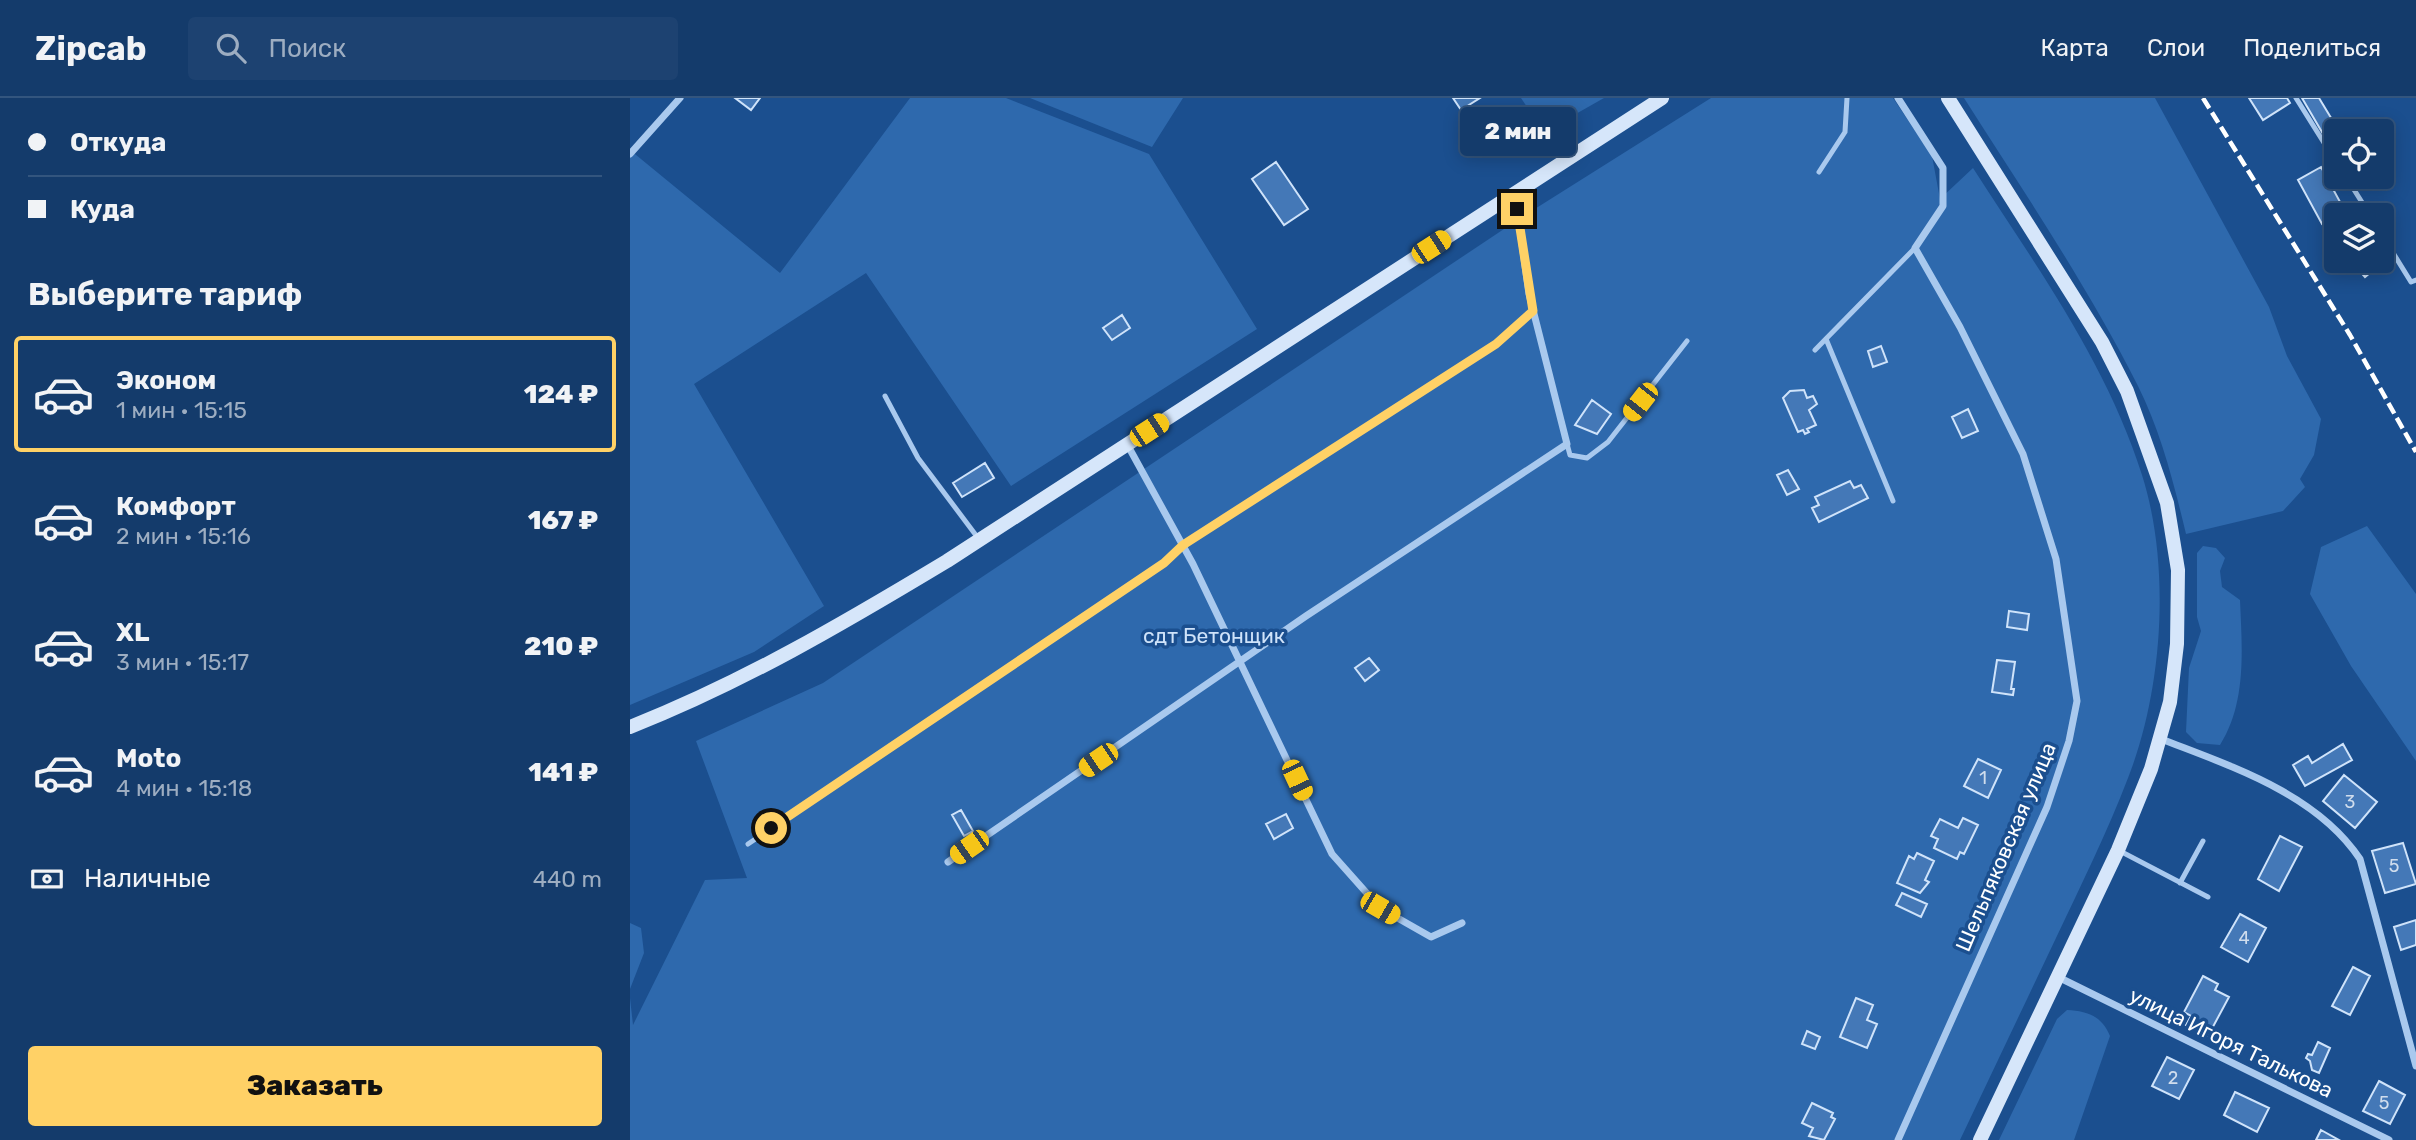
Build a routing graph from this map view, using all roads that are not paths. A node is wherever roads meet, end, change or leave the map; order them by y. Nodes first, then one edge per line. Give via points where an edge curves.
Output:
1 (680, 98) edge
2 (1662, 98) edge
3 (1847, 98) edge
4 (1898, 98) edge
5 (1948, 98) edge
6 (2296, 98) edge
7 (2324, 143) edge
8 (630, 154) edge
9 (1819, 172) dead end
10 (1515, 193) junction
11 (1915, 248) junction
12 (2394, 254) edge
13 (2416, 280) edge
14 (1533, 311) junction
15 (1825, 339) junction
16 (1687, 341) dead end
17 (1815, 350) dead end
18 (885, 396) dead end
19 (1567, 443) junction
20 (1128, 444) junction
21 (1893, 501) dead end
22 (980, 540) junction
23 (1183, 545) junction
24 (1241, 661) junction
25 (630, 727) edge
26 (2161, 739) junction
27 (2203, 841) dead end
28 (748, 844) dead end
29 (2118, 850) junction
30 (948, 862) dead end
31 (2180, 883) junction
32 (2208, 897) dead end
33 (1462, 923) dead end
34 (2058, 976) junction
35 (2416, 1066) edge
36 (1898, 1140) edge
37 (1980, 1140) edge
38 (2389, 1140) edge

1 - 8 street
2 - 10 main road
3 - 9 lane via 1845,132
4 - 11 street via 1943,168 1943,206
5 - 26 main road via 2102,342 2148,444 2167,503 2178,570 2177,645
6 - 7 lane
10 - 14 street
10 - 20 main road
11 - 15 lane
11 - 36 street, Шельпяковская улица via 2023,454 2056,559 2077,701 2070,741 2047,807
12 - 13 lane via 2411,282
14 - 19 street
14 - 23 lane via 1496,344
15 - 17 lane
15 - 21 lane
16 - 19 lane via 1608,442 1587,458 1570,455
18 - 22 lane via 918,458
19 - 24 street
20 - 22 main road
20 - 23 street
22 - 25 main road via 833,629 701,699
23 - 24 street
23 - 28 lane via 1164,563
24 - 30 street
24 - 33 street via 1332,854 1380,908 1431,937
26 - 29 main road
26 - 35 street via 2245,771 2287,793 2349,842 2360,859
27 - 31 lane
29 - 31 lane
29 - 34 main road
31 - 32 lane
34 - 37 main road
34 - 38 street, улица Игоря Талькова

